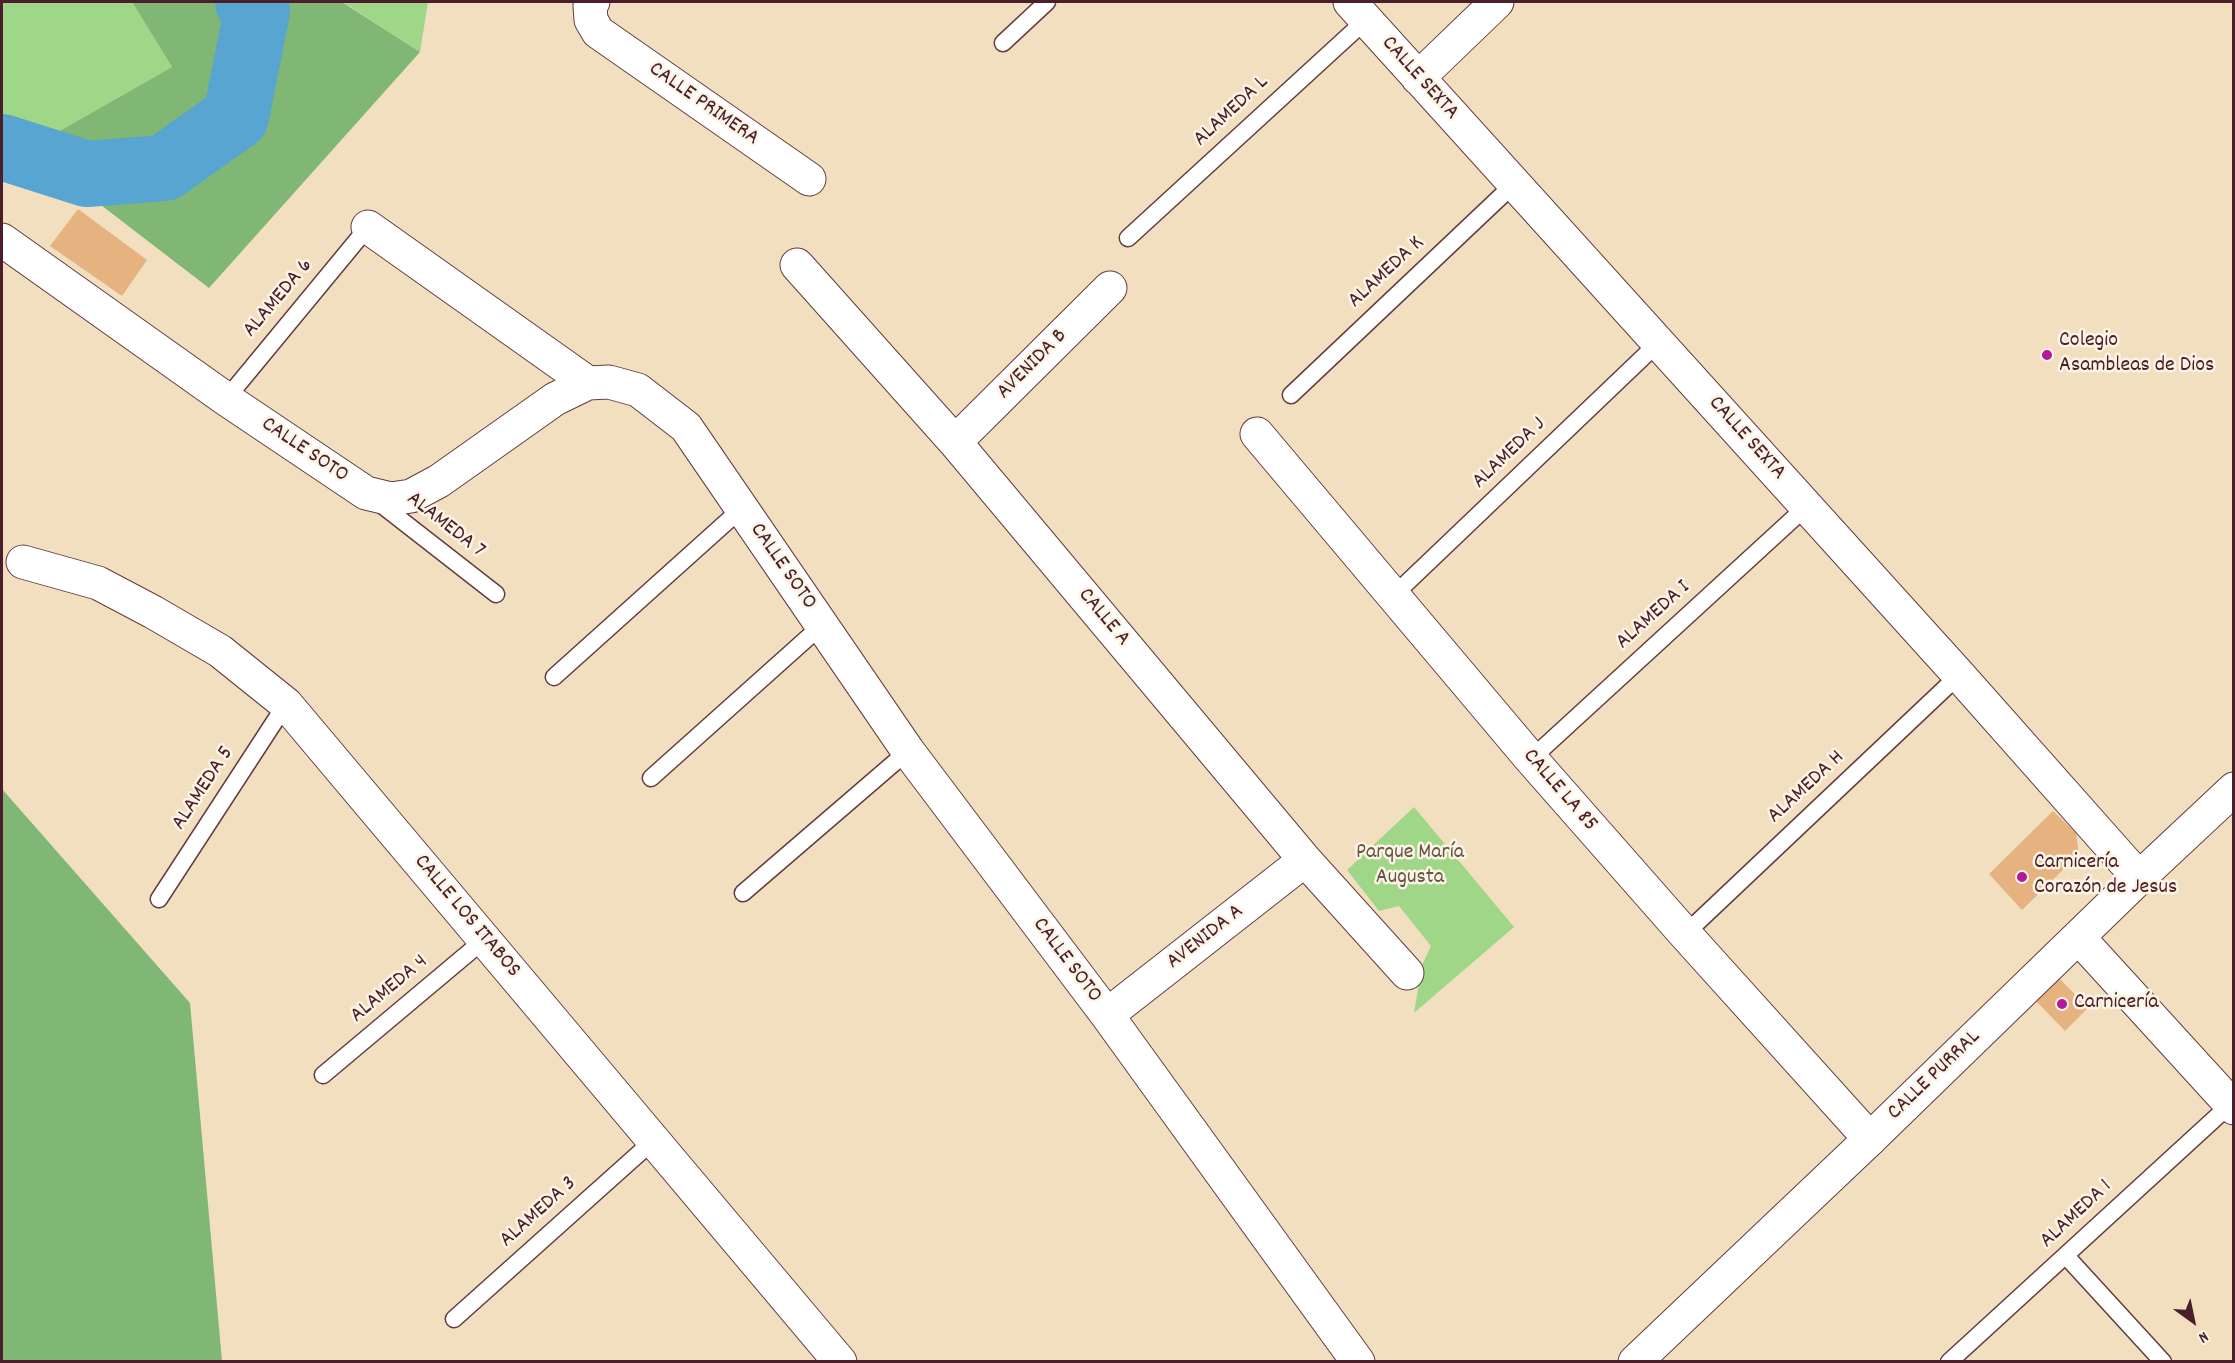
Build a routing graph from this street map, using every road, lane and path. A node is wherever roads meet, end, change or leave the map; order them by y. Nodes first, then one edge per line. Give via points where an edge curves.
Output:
1 (1047, 2) edge
2 (1497, 2) edge
3 (1359, 10) edge
4 (596, 17) edge
5 (1003, 43) dead end
6 (1418, 78) junction
7 (809, 179) dead end
8 (1514, 184) junction
9 (368, 227) joint
10 (1128, 238) dead end
11 (2, 240) edge
12 (796, 265) dead end
13 (1110, 288) dead end
14 (1659, 343) junction
15 (588, 383) junction
16 (1292, 395) dead end
17 (226, 399) junction
18 (1257, 434) dead end
19 (955, 442) junction
20 (366, 493) junction
21 (1807, 506) junction
22 (741, 509) junction
23 (23, 562) dead end
24 (496, 594) dead end
25 (1393, 596) junction
26 (822, 625) junction
27 (1959, 675) junction
28 (554, 677) dead end
29 (286, 704) junction
30 (908, 751) junction
31 (1531, 759) junction
32 (651, 778) dead end
33 (2234, 789) edge
34 (1305, 860) junction
35 (2139, 878) junction
36 (743, 893) dead end
37 (159, 898) dead end
38 (1685, 934) junction
39 (2079, 938) junction
40 (485, 939) junction
41 (1407, 973) dead end
42 (1107, 1015) junction
43 (323, 1075) dead end
44 (2232, 1104) edge
45 (1870, 1139) junction
46 (654, 1140) junction
47 (2066, 1256) junction
48 (454, 1319) dead end
49 (829, 1354) edge
50 (1358, 1362) edge
51 (1635, 1362) edge
52 (1949, 1362) edge
53 (2163, 1362) edge

1 - 5 lane
2 - 6 street
3 - 6 street, CALLE SEXTA
3 - 10 lane, ALAMEDA L
4 - 7 street, CALLE PRIMERA
6 - 8 street, CALLE SEXTA
8 - 14 street, CALLE SEXTA
8 - 16 lane, ALAMEDA K
9 - 15 street
9 - 17 lane, ALAMEDA 6
11 - 17 street, CALLE SOTO
12 - 19 street, CALLE A
13 - 19 street, AVENIDA B
14 - 21 street, CALLE SEXTA
14 - 25 lane, ALAMEDA J
15 - 20 street, CALLE SOTO via 555,399 439,481 411,496 391,498
15 - 22 street, CALLE SOTO via 609,382 638,390 686,427
17 - 20 street, CALLE SOTO
18 - 25 street, CALLE LA 85
19 - 34 street, CALLE A
20 - 24 lane, ALAMEDA 7
21 - 27 street, CALLE SEXTA
21 - 31 lane, ALAMEDA I
22 - 26 street, CALLE SOTO
22 - 28 lane
23 - 29 street, CALLE LOS ITABOS via 98,583 153,612 220,651
25 - 31 street, CALLE LA 85
26 - 30 street, CALLE SOTO
26 - 32 lane
27 - 35 street, CALLE SEXTA
27 - 38 lane, ALAMEDA H
29 - 37 lane, ALAMEDA 5
29 - 40 street, CALLE LOS ITABOS
30 - 36 lane
30 - 42 street, CALLE SOTO
31 - 38 street, CALLE LA 85
33 - 35 street, CALLE PURRAL
34 - 41 street, CALLE A
34 - 42 street, AVENIDA A
35 - 39 street, CALLE PURRAL
38 - 45 street, CALLE LA 85
39 - 44 street
39 - 45 street, CALLE PURRAL
40 - 43 lane, ALAMEDA 4
40 - 46 street, CALLE LOS ITABOS
42 - 50 street, CALLE SOTO
44 - 47 lane, ALAMEDA 1
45 - 51 street, CALLE PURRAL
46 - 48 lane, ALAMEDA 3
46 - 49 street, CALLE LOS ITABOS
47 - 52 lane, ALAMEDA 1
47 - 53 lane

